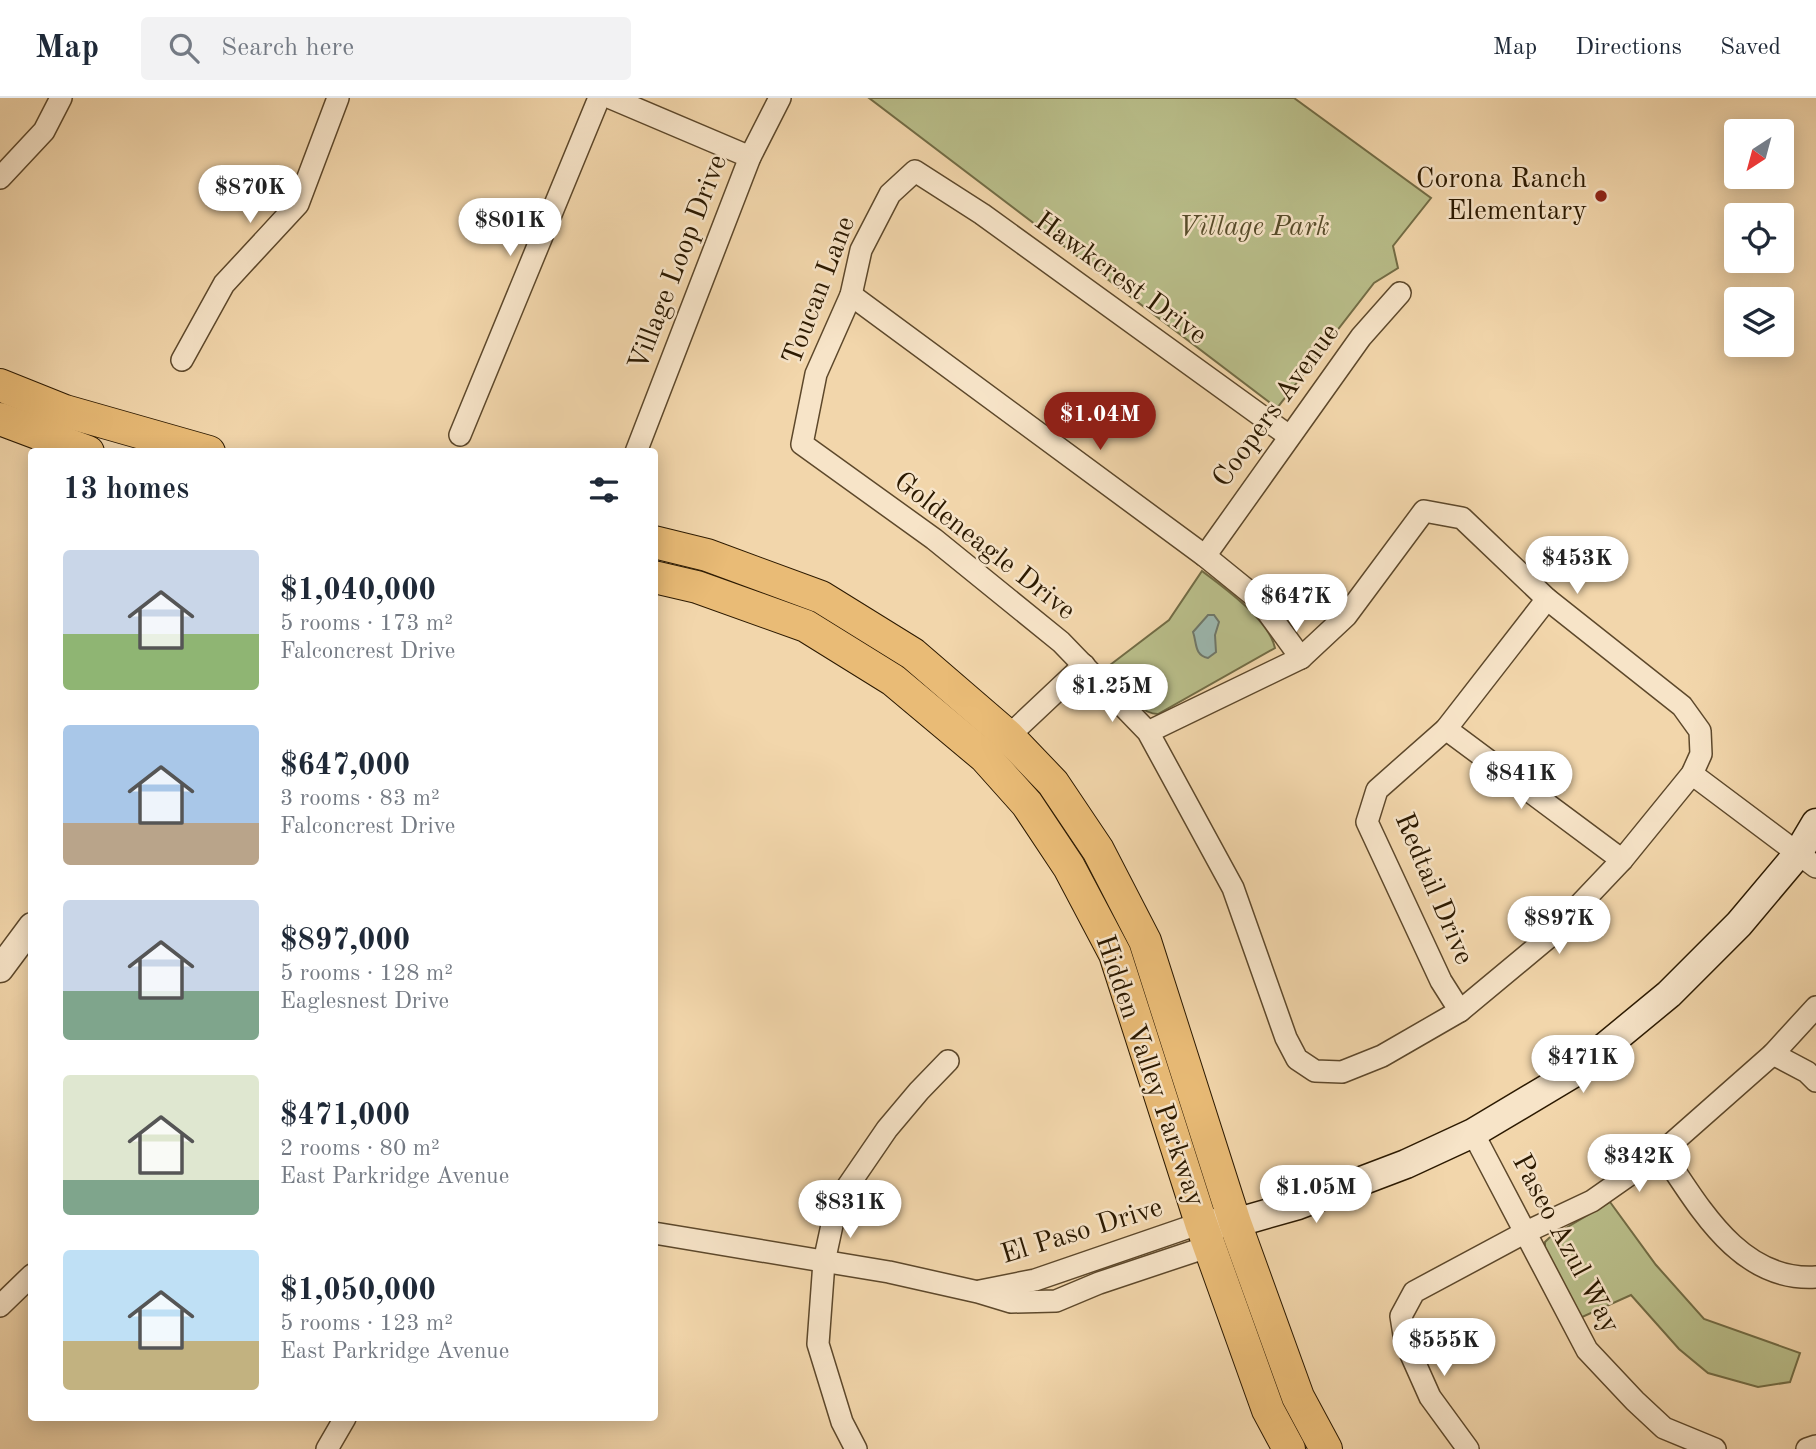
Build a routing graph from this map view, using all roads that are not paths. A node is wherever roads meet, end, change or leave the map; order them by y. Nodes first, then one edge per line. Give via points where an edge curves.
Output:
1 (61, 98) edge
2 (338, 98) edge
3 (599, 98) edge
4 (611, 98) edge
5 (780, 98) edge
6 (750, 158) junction
7 (915, 171) joint
8 (0, 177) edge
9 (1401, 293) dead end
10 (851, 296) junction
11 (182, 360) dead end
12 (0, 385) edge
13 (0, 419) edge
14 (460, 435) dead end
15 (1289, 436) junction
16 (802, 444) joint
17 (77, 448) edge
18 (194, 448) edge
19 (638, 448) edge
20 (658, 543) edge
21 (1205, 556) junction
22 (658, 578) edge
23 (1547, 599) junction
24 (1301, 658) junction
25 (1084, 665) junction
26 (1446, 729) junction
27 (1148, 732) junction
28 (997, 747) junction
29 (1692, 774) junction
30 (1816, 823) edge
31 (1622, 860) junction
32 (1806, 861) edge
33 (28, 931) edge
34 (0, 969) edge
35 (1816, 1007) edge
36 (1460, 1011) junction
37 (1773, 1054) junction
38 (948, 1060) dead end
39 (1816, 1081) edge
40 (1473, 1133) junction
41 (1662, 1152) junction
42 (1235, 1223) junction
43 (1524, 1233) junction
44 (658, 1234) edge
45 (1206, 1235) junction
46 (824, 1262) junction
47 (1816, 1277) edge
48 (28, 1279) edge
49 (0, 1307) edge
50 (343, 1421) edge
51 (1816, 1446) edge
52 (853, 1448) edge
53 (327, 1449) edge
54 (1289, 1449) edge
55 (1326, 1449) edge
56 (1468, 1449) edge
57 (1715, 1449) edge
58 (1807, 1449) edge

1 - 8 street via 44,131
2 - 11 street via 298,204 224,284
3 - 14 street
4 - 6 street
5 - 6 street, Village Loop Drive
6 - 19 street, Village Loop Drive
7 - 10 street, Toucan Lane via 890,194 861,250
7 - 15 street, Hawkcrest Drive via 982,214
9 - 15 street, Coopers Avenue via 1361,337
10 - 16 street, Toucan Lane via 816,374
10 - 21 street
12 - 18 main road via 65,411
13 - 17 main road
15 - 21 street, Coopers Avenue
16 - 25 street, Goldeneagle Drive via 934,540
20 - 28 main road, Hidden Valley Parkway via 707,555 821,597 913,654
21 - 24 street via 1258,599
22 - 28 main road, Hidden Valley Parkway via 698,587 806,626
23 - 24 street via 1462,518 1424,511 1346,615
23 - 26 street, Redtail Drive
23 - 29 street via 1682,706 1700,731 1701,754
24 - 27 street
25 - 27 street, Goldeneagle Drive
25 - 28 street
26 - 31 street
26 - 36 street, Redtail Drive via 1377,790 1367,822 1441,981
27 - 36 street, Goldeneagle Drive via 1233,888 1297,1059 1315,1071 1342,1072 1382,1056
28 - 42 main road, Hidden Valley Parkway via 1053,783 1098,850 1145,941
28 - 45 main road, Hidden Valley Parkway via 1115,954
29 - 31 street
29 - 32 street
30 - 32 main road
31 - 36 street via 1549,937
32 - 40 main road via 1669,994 1572,1074
33 - 34 street
35 - 37 street
37 - 39 street
37 - 41 street
38 - 46 street via 887,1129 843,1192
40 - 42 main road via 1333,1192
40 - 43 street, Paseo Azul Way
41 - 43 street via 1592,1201
41 - 47 street via 1722,1237 1752,1262 1798,1278
42 - 45 main road
42 - 55 main road, Hidden Valley Parkway via 1298,1397
43 - 56 street via 1414,1292 1401,1316 1405,1341 1430,1397
43 - 57 street, Paseo Azul Way via 1587,1350 1664,1428
44 - 46 street, El Paso Drive
45 - 46 street, El Paso Drive via 978,1292
45 - 54 main road, Hidden Valley Parkway via 1268,1410
46 - 52 street via 818,1344
48 - 49 street
50 - 53 street
51 - 58 street

